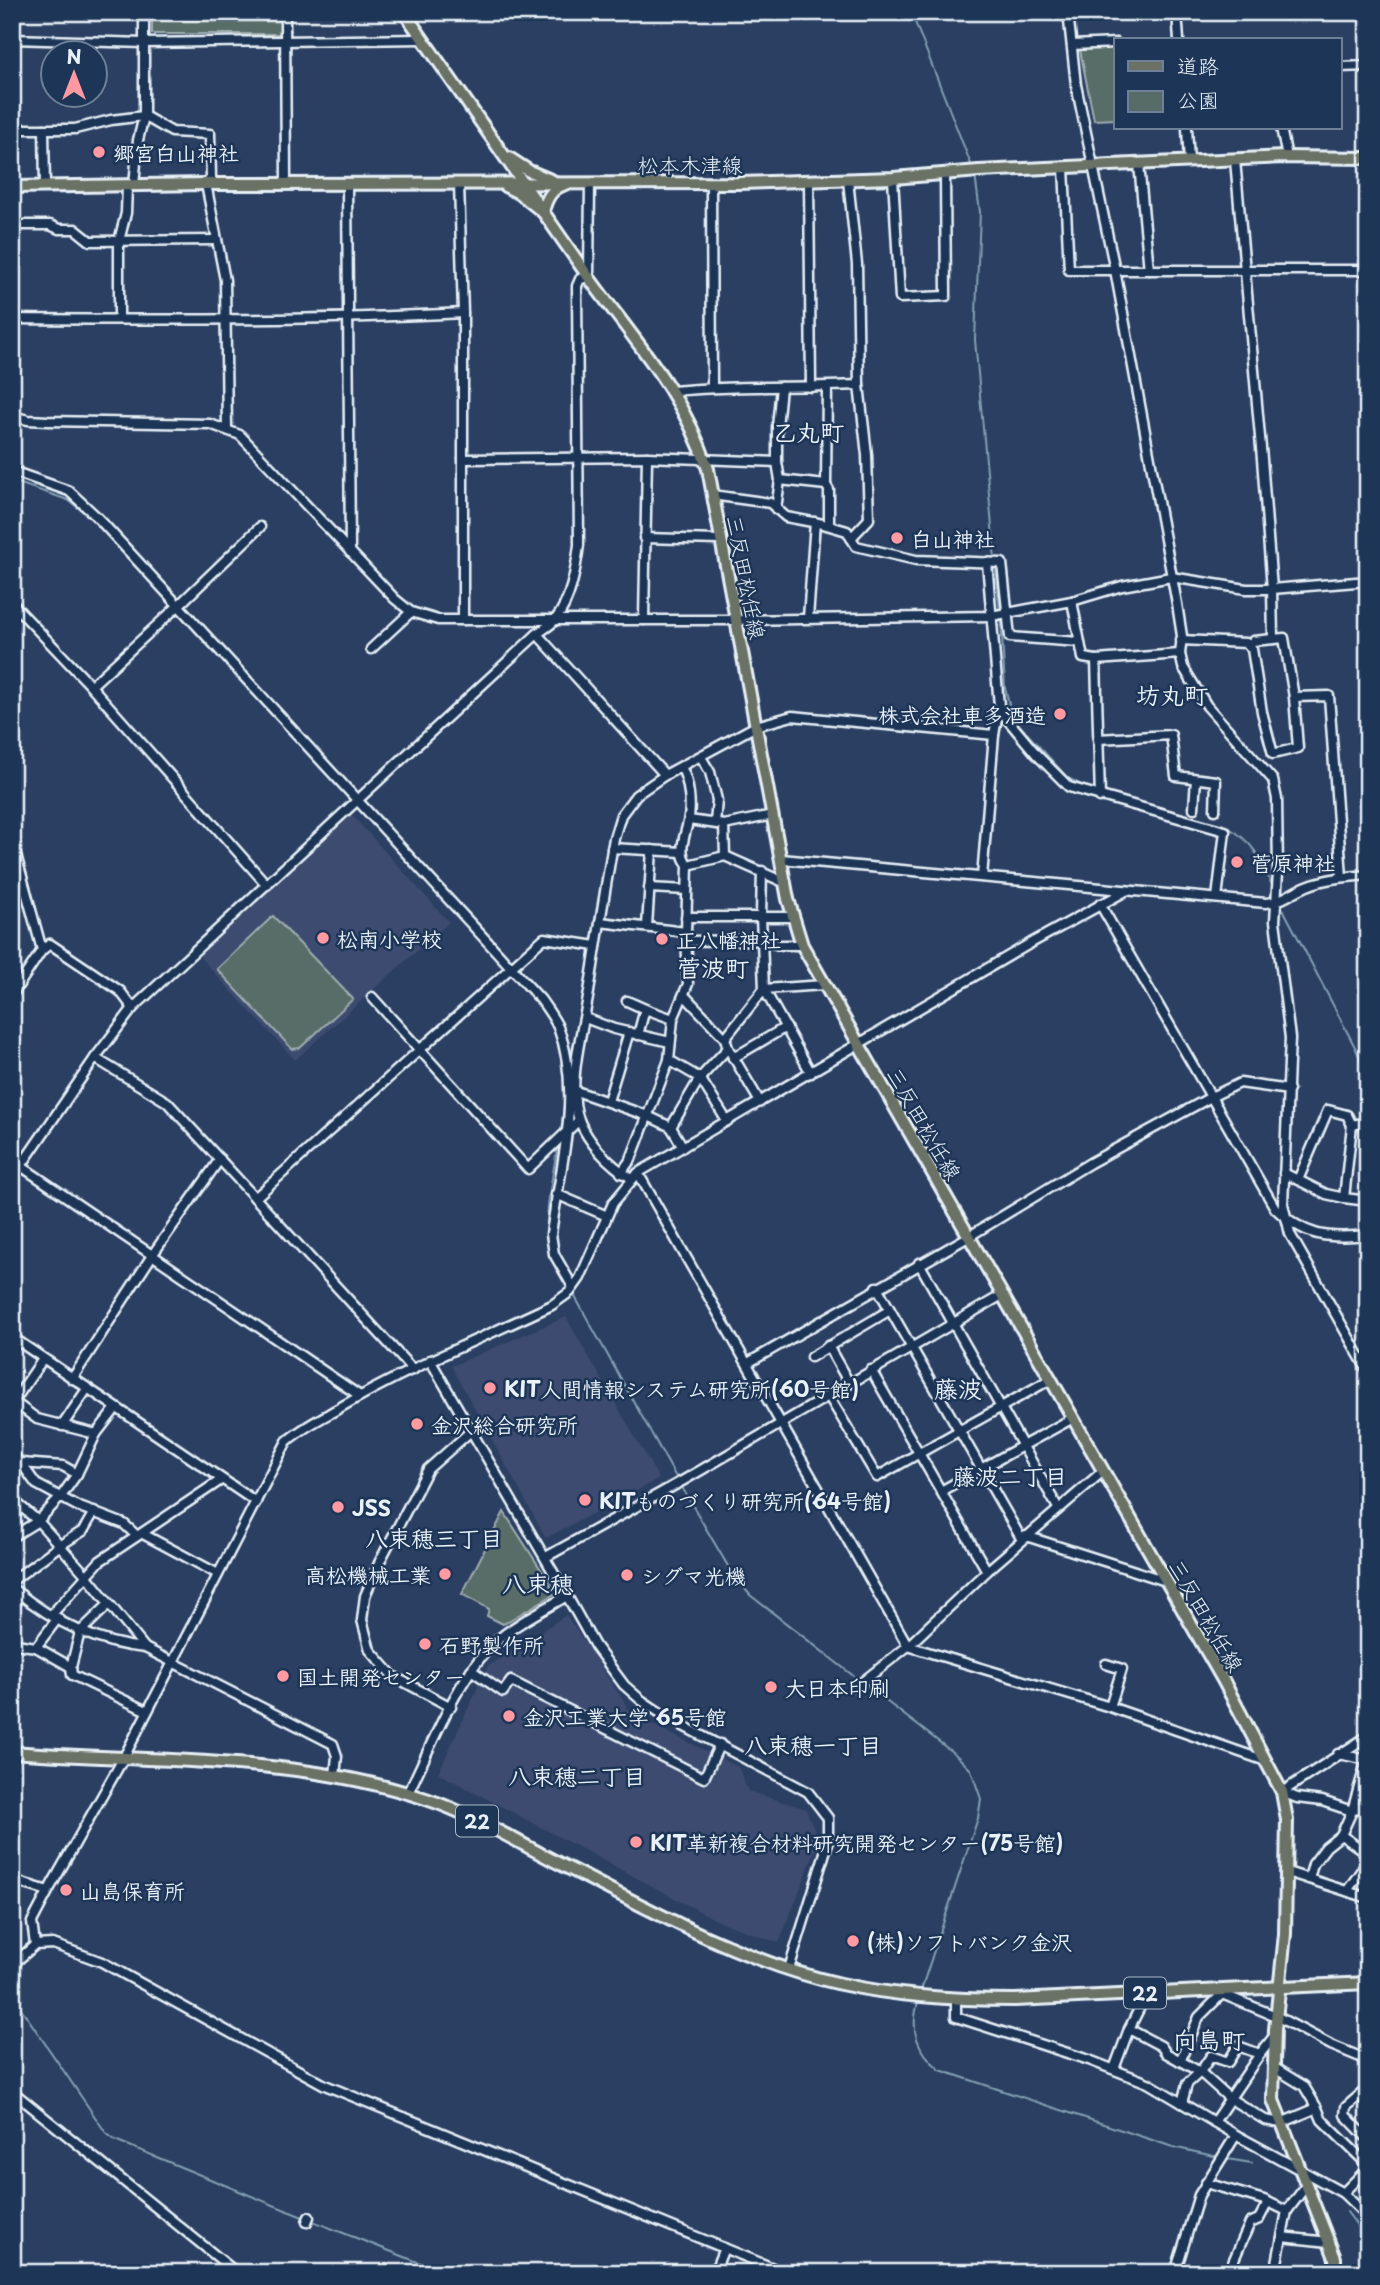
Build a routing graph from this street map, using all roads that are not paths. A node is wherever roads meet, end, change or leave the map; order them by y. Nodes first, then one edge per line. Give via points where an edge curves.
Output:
1 (144, 12) edge
2 (285, 12) edge
3 (404, 12) edge
4 (1068, 12) edge
5 (1177, 12) edge
6 (1179, 38) edge
7 (12, 39) edge
8 (422, 39) junction
9 (285, 42) junction
10 (144, 43) junction
11 (1114, 43) edge
12 (1072, 45) junction
13 (1368, 65) edge
14 (1342, 67) edge
15 (144, 116) junction
16 (44, 129) junction
17 (12, 130) edge
18 (1187, 130) edge
19 (1281, 130) edge
20 (504, 155) junction
21 (1287, 158) junction
22 (1368, 158) edge
23 (1235, 160) junction
24 (1189, 162) junction
25 (1139, 164) junction
26 (1064, 167) junction
27 (1095, 167) junction
28 (944, 174) junction
29 (892, 178) junction
30 (809, 180) junction
31 (848, 180) junction
32 (711, 183) junction
33 (206, 184) junction
34 (286, 184) junction
35 (347, 184) junction
36 (459, 184) junction
37 (492, 184) junction
38 (525, 184) junction
39 (566, 184) junction
40 (590, 184) junction
41 (131, 186) junction
42 (12, 187) edge
43 (45, 187) junction
44 (1366, 202) edge
45 (543, 212) junction
46 (1368, 224) edge
47 (12, 225) edge
48 (217, 240) junction
49 (119, 241) junction
50 (1115, 270) junction
51 (1149, 270) junction
52 (1246, 270) junction
53 (1368, 270) edge
54 (589, 277) junction
55 (463, 313) junction
56 (12, 318) edge
57 (119, 319) junction
58 (347, 319) junction
59 (225, 320) junction
60 (859, 385) junction
61 (712, 387) junction
62 (781, 387) junction
63 (811, 387) junction
64 (827, 387) junction
65 (673, 391) junction
66 (12, 416) edge
67 (227, 429) junction
68 (647, 457) junction
69 (579, 458) junction
70 (463, 459) junction
71 (705, 460) junction
72 (777, 462) junction
73 (12, 471) edge
74 (780, 480) junction
75 (826, 485) junction
76 (712, 495) junction
77 (776, 509) junction
78 (815, 522) junction
79 (829, 525) junction
80 (260, 527) dead end
81 (644, 538) junction
82 (851, 538) junction
83 (719, 540) junction
84 (350, 552) junction
85 (991, 562) junction
86 (1171, 577) junction
87 (1368, 581) edge
88 (1272, 589) junction
89 (1072, 601) junction
90 (12, 603) edge
91 (175, 609) junction
92 (411, 612) junction
93 (999, 615) junction
94 (807, 618) junction
95 (463, 620) junction
96 (555, 620) junction
97 (644, 620) junction
98 (735, 620) junction
99 (537, 634) junction
100 (1273, 639) junction
101 (1181, 640) junction
102 (1079, 642) junction
103 (1249, 646) junction
104 (371, 649) dead end
105 (1180, 654) junction
106 (1096, 660) junction
107 (91, 686) junction
108 (1294, 697) junction
109 (999, 706) junction
110 (756, 726) junction
111 (994, 735) junction
112 (1098, 739) junction
113 (701, 757) junction
114 (681, 767) junction
115 (665, 775) junction
116 (1196, 779) junction
117 (1100, 793) junction
118 (358, 799) junction
119 (1194, 808) dead end
120 (1215, 810) dead end
121 (774, 816) junction
122 (689, 820) junction
123 (719, 824) junction
124 (12, 840) edge
125 (612, 848) junction
126 (652, 850) junction
127 (682, 852) junction
128 (725, 856) junction
129 (781, 859) junction
130 (688, 864) junction
131 (762, 871) junction
132 (1368, 875) edge
133 (982, 877) junction
134 (1342, 877) junction
135 (786, 883) junction
136 (267, 885) junction
137 (649, 888) junction
138 (687, 890) junction
139 (1125, 891) junction
140 (1217, 898) junction
141 (1276, 902) junction
142 (1100, 904) junction
143 (761, 916) junction
144 (686, 917) junction
145 (792, 917) junction
146 (600, 922) junction
147 (648, 926) junction
148 (686, 936) junction
149 (762, 940) junction
150 (802, 945) junction
151 (596, 946) junction
152 (42, 950) junction
153 (509, 969) junction
154 (824, 985) junction
155 (764, 989) junction
156 (12, 995) edge
157 (684, 995) junction
158 (372, 997) dead end
159 (627, 1001) dead end
160 (133, 1008) junction
161 (645, 1009) junction
162 (585, 1018) junction
163 (673, 1019) junction
164 (786, 1027) junction
165 (628, 1032) junction
166 (638, 1035) junction
167 (725, 1038) junction
168 (670, 1041) junction
169 (858, 1045) junction
170 (421, 1048) junction
171 (728, 1048) junction
172 (95, 1058) junction
173 (733, 1058) junction
174 (669, 1060) junction
175 (811, 1073) junction
176 (700, 1078) junction
177 (1289, 1090) junction
178 (576, 1091) junction
179 (1211, 1097) junction
180 (608, 1101) junction
181 (760, 1102) junction
182 (648, 1116) junction
183 (579, 1120) junction
184 (727, 1121) junction
185 (1368, 1122) edge
186 (1352, 1125) junction
187 (671, 1127) junction
188 (564, 1136) junction
189 (683, 1147) junction
190 (220, 1159) junction
191 (12, 1160) edge
192 (21, 1166) junction
193 (621, 1173) junction
194 (1284, 1173) junction
195 (635, 1176) junction
196 (12, 1180) edge
197 (1298, 1180) junction
198 (556, 1194) junction
199 (256, 1198) junction
200 (1344, 1198) junction
201 (1368, 1200) edge
202 (607, 1216) junction
203 (1285, 1217) junction
204 (1368, 1235) edge
205 (968, 1237) junction
206 (153, 1254) junction
207 (919, 1263) junction
208 (877, 1287) junction
209 (570, 1291) junction
210 (1002, 1296) junction
211 (890, 1310) junction
212 (953, 1323) junction
213 (12, 1338) edge
214 (828, 1346) junction
215 (910, 1348) junction
216 (811, 1357) dead end
217 (43, 1359) junction
218 (430, 1360) junction
219 (748, 1363) junction
220 (413, 1370) junction
221 (871, 1370) junction
222 (1368, 1371) edge
223 (72, 1379) junction
224 (1051, 1380) junction
225 (849, 1383) junction
226 (87, 1389) junction
227 (828, 1395) junction
228 (360, 1396) junction
229 (13, 1403) edge
230 (116, 1408) junction
231 (1001, 1408) junction
232 (1073, 1418) junction
233 (781, 1424) junction
234 (62, 1426) junction
235 (471, 1432) junction
236 (958, 1432) junction
237 (96, 1434) junction
238 (1022, 1444) junction
239 (919, 1454) junction
240 (12, 1456) edge
241 (21, 1463) junction
242 (980, 1468) junction
243 (12, 1472) edge
244 (1102, 1472) junction
245 (77, 1475) junction
246 (222, 1480) junction
247 (941, 1491) junction
248 (60, 1498) junction
249 (256, 1502) junction
250 (14, 1505) edge
251 (1058, 1508) junction
252 (94, 1512) junction
253 (38, 1521) junction
254 (140, 1535) junction
255 (12, 1537) edge
256 (1024, 1538) junction
257 (59, 1546) junction
258 (546, 1557) junction
259 (987, 1571) junction
260 (218, 1574) junction
261 (86, 1575) junction
262 (12, 1581) edge
263 (1166, 1581) junction
264 (12, 1588) edge
265 (21, 1595) junction
266 (567, 1596) junction
267 (109, 1604) junction
268 (12, 1608) edge
269 (55, 1616) junction
270 (80, 1632) junction
271 (12, 1642) edge
272 (908, 1646) junction
273 (36, 1647) junction
274 (145, 1648) junction
275 (172, 1663) junction
276 (1106, 1664) dead end
277 (71, 1667) junction
278 (471, 1670) junction
279 (858, 1685) dead end
280 (451, 1707) junction
281 (1110, 1707) junction
282 (147, 1711) junction
283 (1368, 1736) edge
284 (720, 1744) junction
285 (12, 1752) edge
286 (1338, 1754) junction
287 (123, 1759) junction
288 (1367, 1760) edge
289 (1266, 1761) junction
290 (335, 1776) junction
291 (1282, 1792) junction
292 (408, 1793) junction
293 (1368, 1809) edge
294 (1352, 1811) junction
295 (1340, 1835) junction
296 (1368, 1854) edge
297 (1368, 1861) edge
298 (1287, 1872) junction
299 (1309, 1879) junction
300 (12, 1880) edge
301 (48, 1891) junction
302 (1347, 1891) junction
303 (1368, 1898) edge
304 (35, 1945) junction
305 (12, 1965) edge
306 (789, 1969) junction
307 (1368, 1983) edge
308 (1281, 1988) junction
309 (1224, 1992) junction
310 (1147, 1993) junction
311 (956, 2000) junction
312 (1278, 2017) junction
313 (1129, 2029) junction
314 (1275, 2035) junction
315 (1260, 2054) junction
316 (1180, 2060) junction
317 (1368, 2062) edge
318 (1273, 2067) junction
319 (1114, 2069) junction
320 (1200, 2072) junction
321 (1368, 2088) edge
322 (12, 2091) edge
323 (1229, 2098) junction
324 (1181, 2103) junction
325 (1317, 2108) junction
326 (1214, 2122) junction
327 (1281, 2123) junction
328 (1236, 2135) junction
329 (1368, 2139) edge
330 (1368, 2167) edge
331 (1299, 2169) junction
332 (1206, 2183) junction
333 (1306, 2186) junction
334 (1343, 2193) junction
335 (1268, 2202) junction
336 (1287, 2211) junction
337 (1368, 2217) edge
338 (1282, 2237) junction
339 (1328, 2242) junction
340 (724, 2248) junction
341 (237, 2273) edge
342 (713, 2273) edge
343 (785, 2273) edge
344 (1175, 2273) edge
345 (1228, 2273) edge
346 (1275, 2273) edge
347 (1335, 2273) edge

1 - 10 street
2 - 9 street
3 - 8 main road, 三反田松任線
4 - 12 street
5 - 6 street
7 - 10 street
8 - 9 street
8 - 20 main road, 三反田松任線
9 - 10 street
9 - 34 street
10 - 15 street
11 - 12 street
12 - 27 street
13 - 14 street
15 - 16 street via 75,129
15 - 33 street via 172,132 210,134 211,178
15 - 41 street
16 - 17 street
16 - 43 street
18 - 24 street
19 - 21 street
20 - 37 main road via 509,172
20 - 38 main road, 三反田松任線
20 - 39 main road via 529,171
21 - 22 main road, 松本木津線
21 - 23 main road, 松本木津線
23 - 24 main road, 松本木津線
23 - 52 street
24 - 25 main road, 松本木津線
25 - 27 main road, 松本木津線
25 - 51 street
26 - 27 main road, 松本木津線
26 - 28 main road, 松本木津線
26 - 50 street via 1069,270
27 - 50 street
28 - 29 main road, 松本木津線
28 - 29 street via 946,296 900,298
29 - 31 main road, 松本木津線
30 - 31 main road, 松本木津線
30 - 32 main road, 松本木津線
30 - 63 street
31 - 60 street via 857,264
32 - 40 main road, 松本木津線
32 - 61 street
33 - 34 main road, 松本木津線
33 - 41 main road, 松本木津線
33 - 48 street
34 - 35 main road, 松本木津線
35 - 36 main road, 松本木津線
35 - 58 street
36 - 37 main road, 松本木津線
36 - 55 street
37 - 38 main road, 松本木津線
37 - 45 main road via 519,193
38 - 39 main road, 松本木津線
38 - 45 main road, 三反田松任線
39 - 40 main road, 松本木津線
39 - 45 main road via 553,191
40 - 54 street
41 - 43 main road, 松本木津線
41 - 49 street
42 - 43 main road, 松本木津線
44 - 46 street
45 - 54 main road, 三反田松任線
47 - 49 street via 50,225 75,229 90,240
48 - 49 street
48 - 59 street via 225,280
49 - 57 street
50 - 51 street
50 - 86 street
51 - 52 street
52 - 53 street
52 - 88 street
54 - 65 main road, 三反田松任線
54 - 69 street via 580,279 577,286
55 - 58 street
55 - 70 street
56 - 57 street
57 - 59 street
58 - 59 street
58 - 84 street
59 - 67 street
60 - 64 street
60 - 82 street via 869,519
61 - 62 street
61 - 65 street
62 - 63 street
62 - 72 street
63 - 64 street
64 - 75 street
65 - 71 main road, 三反田松任線
66 - 67 street via 38,421 210,424
67 - 84 street via 260,453
68 - 69 street
68 - 71 street
68 - 81 street
69 - 70 street
69 - 96 street via 576,568
70 - 95 street
71 - 72 street
71 - 76 main road, 三反田松任線
72 - 74 street
73 - 91 street via 69,491 98,518
74 - 75 street
74 - 77 street
75 - 79 street
76 - 77 street via 770,503
76 - 83 main road, 三反田松任線
77 - 78 street via 786,517
78 - 79 street
78 - 94 street
79 - 82 street via 847,531
80 - 91 street
81 - 83 street
81 - 97 street
82 - 85 street via 856,546 916,560
83 - 98 main road, 三反田松任線
84 - 92 street
85 - 93 street
85 - 93 street via 1002,563
86 - 88 street via 1221,587
86 - 89 street
86 - 101 street
87 - 88 street
88 - 100 street
89 - 93 street
89 - 102 street
90 - 107 street
91 - 107 street
91 - 118 street
92 - 95 street via 439,620
92 - 104 street
93 - 94 street
93 - 102 street via 1010,637
93 - 109 street
94 - 98 street
95 - 96 street
96 - 97 street
96 - 99 street
97 - 98 street
98 - 110 main road, 三反田松任線
99 - 115 street
99 - 118 street
100 - 103 street via 1252,641
100 - 108 street via 1284,638
101 - 103 street
101 - 105 street
102 - 106 street via 1083,658
103 - 108 street via 1273,754 1298,748
105 - 106 street
105 - 141 street via 1207,706 1273,780 1277,799
106 - 112 street
107 - 136 street
108 - 134 street via 1329,696
109 - 111 street
109 - 117 street via 1066,785
110 - 111 street via 792,716
110 - 113 street
110 - 121 main road, 三反田松任線
111 - 133 street
112 - 116 street via 1171,735 1176,776
112 - 117 street
113 - 114 street
113 - 123 street via 718,800
114 - 115 street
114 - 122 street via 687,776
115 - 125 street via 636,795 621,815
116 - 119 street
116 - 120 street via 1216,781
117 - 140 street via 1225,831
118 - 136 street
118 - 153 street
121 - 123 street
121 - 129 main road, 三反田松任線
122 - 123 street
122 - 127 street
123 - 128 street
124 - 152 street
125 - 126 street
125 - 146 street
126 - 127 street
126 - 137 street
127 - 130 street
128 - 130 street
128 - 131 street
129 - 133 street
129 - 135 main road, 三反田松任線
130 - 138 street
131 - 135 street
131 - 143 street
132 - 134 street
133 - 139 street
134 - 141 street via 1308,886
135 - 145 main road, 三反田松任線
136 - 160 street
137 - 138 street
137 - 147 street
138 - 144 street
139 - 140 street
139 - 142 street
140 - 141 street
141 - 177 street via 1290,1038
142 - 169 street
142 - 179 street
143 - 144 street
143 - 145 street
143 - 149 street
144 - 148 street
145 - 150 main road, 三反田松任線
146 - 147 street
146 - 151 street
147 - 148 street
148 - 149 street
148 - 157 street via 688,984
149 - 150 street
149 - 155 street
150 - 154 main road, 三反田松任線
151 - 153 street via 544,938
151 - 162 street
152 - 156 street
152 - 160 street via 50,944 120,991
153 - 170 street
153 - 188 street via 541,1000 563,1042 570,1077
154 - 155 street
154 - 169 main road, 三反田松任線
155 - 164 street
155 - 167 street
157 - 163 street
157 - 167 street
158 - 170 street
159 - 161 street
160 - 172 street
161 - 163 street
161 - 166 street
162 - 165 street
162 - 178 street
163 - 168 street
164 - 173 street
164 - 175 street
165 - 166 street
165 - 180 street
166 - 168 street
167 - 171 street
168 - 174 street
169 - 175 street
169 - 205 main road, 三反田松任線
170 - 188 street via 528,1169
170 - 199 street
171 - 173 street
171 - 176 street
172 - 190 street via 167,1102
172 - 192 street
173 - 181 street
174 - 176 street
174 - 182 street
175 - 181 street
176 - 184 street
176 - 187 street
177 - 179 street via 1240,1083
177 - 194 street
178 - 180 street
178 - 183 street
179 - 203 street via 1275,1208
179 - 205 street
180 - 182 street
181 - 184 street
182 - 187 street
182 - 193 street
183 - 188 street
183 - 193 street via 593,1145
184 - 189 street
185 - 186 street
186 - 197 street via 1347,1115 1328,1110
186 - 200 street
187 - 189 street
188 - 198 street
189 - 195 street
190 - 199 street
190 - 206 street
191 - 192 street
192 - 196 street
192 - 206 street
193 - 195 street
194 - 197 street
194 - 203 street
195 - 202 street
195 - 219 street
197 - 200 street
198 - 202 street
198 - 209 street via 551,1234
199 - 220 street
200 - 201 street
202 - 209 street via 587,1266
203 - 204 street via 1318,1235
203 - 222 street via 1290,1234
205 - 207 street
205 - 210 main road, 三反田松任線
206 - 223 street
206 - 228 street
207 - 208 street
207 - 212 street
208 - 211 street
208 - 219 street
209 - 218 street via 552,1305
210 - 212 street
210 - 224 main road, 三反田松任線
211 - 214 street
211 - 215 street
212 - 215 street
212 - 231 street
213 - 217 street
214 - 216 street
214 - 225 street
215 - 221 street
215 - 236 street
217 - 223 street
217 - 229 street
218 - 220 street
218 - 235 street
219 - 233 street
220 - 228 street
221 - 225 street
221 - 239 street
223 - 226 street
224 - 231 street
224 - 232 main road, 三反田松任線
225 - 227 street
226 - 230 street
226 - 234 street
227 - 233 street
227 - 239 street via 877,1477
228 - 249 street via 287,1441
229 - 234 street via 37,1419
230 - 237 street
230 - 246 street
231 - 236 street
231 - 238 street
232 - 238 street
232 - 244 main road, 三反田松任線
233 - 258 street
233 - 272 street
234 - 237 street
235 - 258 street
235 - 280 street via 428,1469 379,1563 365,1596 362,1620 370,1650 393,1676
236 - 239 street
236 - 242 street
237 - 245 street
238 - 242 street
238 - 251 street
239 - 247 street
240 - 241 street
241 - 243 street
241 - 245 street via 63,1466
241 - 248 street via 36,1484
242 - 247 street
242 - 256 street
244 - 251 street
244 - 263 main road, 三反田松任線
245 - 248 street
246 - 249 street
246 - 254 street
247 - 259 street
248 - 252 street
248 - 253 street
249 - 260 street
250 - 253 street
251 - 256 street
252 - 254 street
252 - 257 street via 83,1531
253 - 255 street
253 - 257 street
254 - 260 street
254 - 261 street
256 - 259 street
256 - 263 street
257 - 261 street
257 - 262 street
258 - 266 street
259 - 272 street
260 - 275 street
261 - 267 street
261 - 269 street
263 - 289 main road, 三反田松任線
264 - 265 street
265 - 268 street
265 - 269 street
266 - 278 street via 494,1643
266 - 284 street via 624,1685 668,1718
267 - 270 street
267 - 274 street
269 - 270 street
269 - 273 street
270 - 274 street via 121,1646
270 - 277 street
271 - 273 street
272 - 279 street
272 - 281 street
273 - 277 street
274 - 275 street
275 - 282 street
275 - 290 street via 333,1744
276 - 281 street via 1122,1669
277 - 282 street via 72,1675
278 - 280 street
278 - 284 street via 503,1692 511,1681 704,1778
280 - 292 street
281 - 289 street
282 - 287 street
283 - 286 street
284 - 306 street via 808,1792 828,1818 828,1843
285 - 287 main road, 22
286 - 288 street
286 - 291 street
287 - 290 main road, 22 via 223,1763
287 - 301 street
288 - 294 street
289 - 291 main road, 三反田松任線
290 - 292 main road, 22
291 - 294 street
291 - 298 main road, 三反田松任線
292 - 306 main road, 22 via 470,1817 720,1943
293 - 294 street
294 - 295 street
295 - 296 street
295 - 299 street via 1314,1864
297 - 302 street
298 - 299 street
298 - 308 main road, 三反田松任線
299 - 302 street
300 - 301 street
301 - 304 street via 33,1922
302 - 303 street
304 - 305 street
304 - 340 street via 53,1944 102,1962 325,2085
306 - 311 main road, 22 via 840,1984
307 - 308 main road, 22
308 - 309 main road, 22
308 - 312 main road, 三反田松任線
309 - 310 main road, 22
309 - 312 street
309 - 316 street via 1199,2017
310 - 311 main road, 22
310 - 313 street
311 - 319 street via 956,2017
312 - 314 main road, 三反田松任線
312 - 317 street
313 - 316 street
313 - 319 street
314 - 315 street
314 - 318 main road, 三反田松任線
315 - 320 street via 1238,2046 1228,2062 1212,2056
315 - 323 street
316 - 320 street
318 - 325 street via 1304,2086
318 - 327 main road, 三反田松任線 via 1273,2100
319 - 324 street
320 - 323 street
320 - 324 street via 1187,2084
321 - 329 street via 1346,2107 1345,2115
322 - 341 street
323 - 326 street
323 - 327 street via 1265,2120
324 - 326 street
325 - 327 street
325 - 330 street via 1322,2120
326 - 328 street
327 - 331 main road, 三反田松任線
328 - 331 street
328 - 332 street
330 - 334 street
331 - 333 main road, 三反田松任線
331 - 334 street
332 - 335 street
332 - 344 street
333 - 336 street
333 - 339 main road, 三反田松任線
334 - 337 street
335 - 336 street
335 - 345 street via 1259,2219 1250,2223
336 - 338 street
338 - 339 street
338 - 346 street
339 - 347 main road, 三反田松任線
340 - 342 street
340 - 343 street

